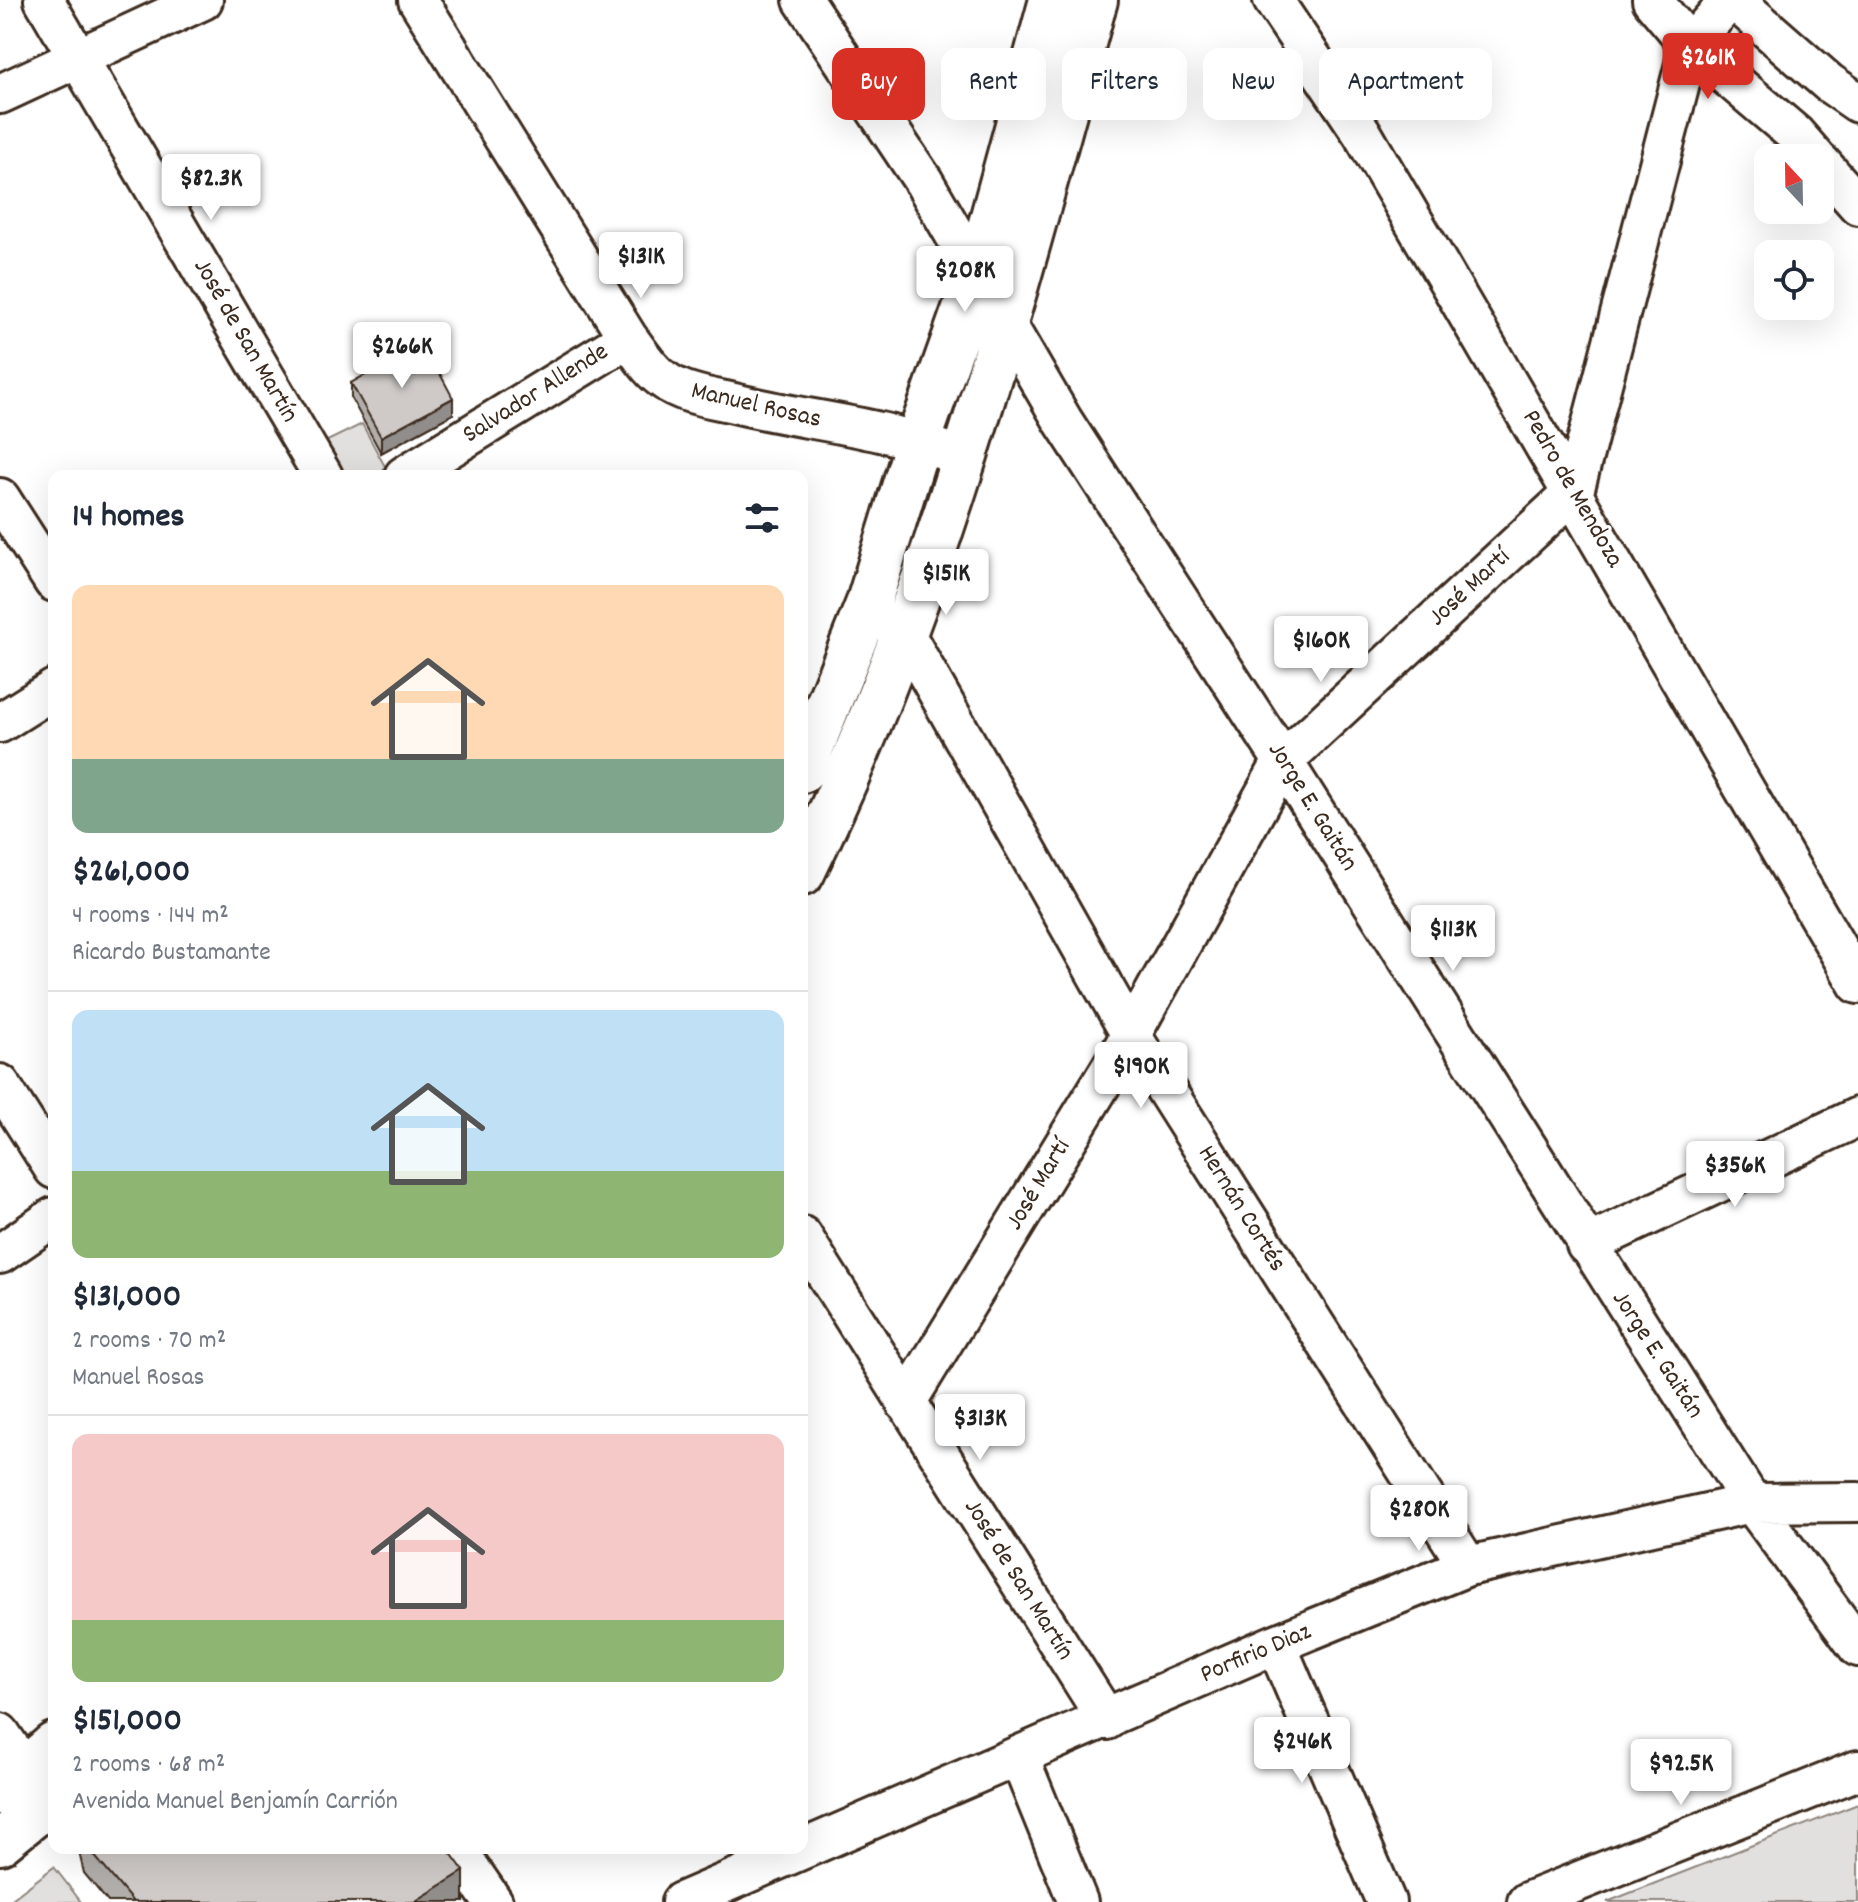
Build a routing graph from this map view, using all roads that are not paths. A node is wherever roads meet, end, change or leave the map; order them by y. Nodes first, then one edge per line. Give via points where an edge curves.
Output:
1 (44, 0) edge
2 (203, 0) edge
3 (418, 0) edge
4 (803, 0) edge
5 (1052, 0) edge
6 (1095, 0) edge
7 (1273, 0) edge
8 (1652, 0) edge
9 (1732, 0) edge
10 (1690, 45) junction
11 (78, 55) junction
12 (0, 94) edge
13 (1858, 103) edge
14 (1804, 144) edge
15 (1834, 178) edge
16 (1858, 205) edge
17 (978, 272) junction
18 (1006, 328) junction
19 (628, 338) junction
20 (919, 439) junction
21 (962, 458) junction
22 (320, 470) edge
23 (414, 470) edge
24 (1574, 492) junction
25 (0, 498) edge
26 (48, 573) edge
27 (867, 609) junction
28 (905, 634) junction
29 (48, 693) edge
30 (0, 723) edge
31 (808, 755) edge
32 (1283, 761) junction
33 (808, 859) edge
34 (1858, 984) edge
35 (1131, 1035) junction
36 (0, 1084) edge
37 (1858, 1117) edge
38 (48, 1160) edge
39 (48, 1221) edge
40 (1586, 1245) junction
41 (808, 1246) edge
42 (0, 1254) edge
43 (906, 1403) junction
44 (1858, 1502) edge
45 (1752, 1503) junction
46 (1468, 1566) junction
47 (1276, 1644) junction
48 (1858, 1647) edge
49 (1107, 1720) junction
50 (0, 1733) edge
51 (1019, 1757) junction
52 (1858, 1770) edge
53 (36, 1782) edge
54 (0, 1842) edge
55 (808, 1849) edge
56 (460, 1854) edge
57 (798, 1854) edge
58 (752, 1874) edge
59 (700, 1898) edge
60 (493, 1902) edge
61 (1078, 1902) edge
62 (1386, 1902) edge
63 (1527, 1902) edge

1 - 11 street, José de San Martín
2 - 11 street
3 - 19 street, Manuel Rosas
4 - 17 street, Jorge E. Gaitán
5 - 17 main road
6 - 18 main road
7 - 24 street, Pedro de Mendoza via 1362,133
8 - 10 street
9 - 10 street
9 - 13 street
10 - 14 street
10 - 24 street
11 - 12 street
11 - 22 street, José de San Martín
15 - 16 street
17 - 18 street, Jorge E. Gaitán
17 - 20 main road
18 - 21 main road
18 - 32 street, Jorge E. Gaitán
19 - 20 street, Manuel Rosas via 657,374 677,388 765,411
19 - 23 street, Salvador Allende
20 - 21 street, Manuel Rosas
20 - 27 main road
21 - 28 main road
24 - 32 street, José Martí
24 - 34 street, Pedro de Mendoza
25 - 26 street
27 - 28 street, Hernán Cortés
27 - 31 main road
28 - 33 main road
28 - 35 street, Hernán Cortés
29 - 30 street
32 - 35 street, José Martí
32 - 40 street, Jorge E. Gaitán
35 - 43 street, José Martí
35 - 46 street, Hernán Cortés
36 - 38 street
37 - 40 street
39 - 42 street
40 - 45 street, Jorge E. Gaitán
41 - 43 street, José de San Martín
43 - 49 street, José de San Martín
44 - 45 street, Porfirio Diaz
45 - 46 street, Porfirio Diaz
45 - 48 street, Jorge E. Gaitán
46 - 47 street, Porfirio Diaz
47 - 49 street, Porfirio Diaz
47 - 62 street
49 - 51 street, Porfirio Diaz
50 - 53 street
51 - 55 street, Porfirio Diaz
51 - 61 street
52 - 63 street
53 - 54 main road
56 - 60 street
57 - 58 street, Porfirio Diaz
58 - 59 street, Porfirio Diaz

